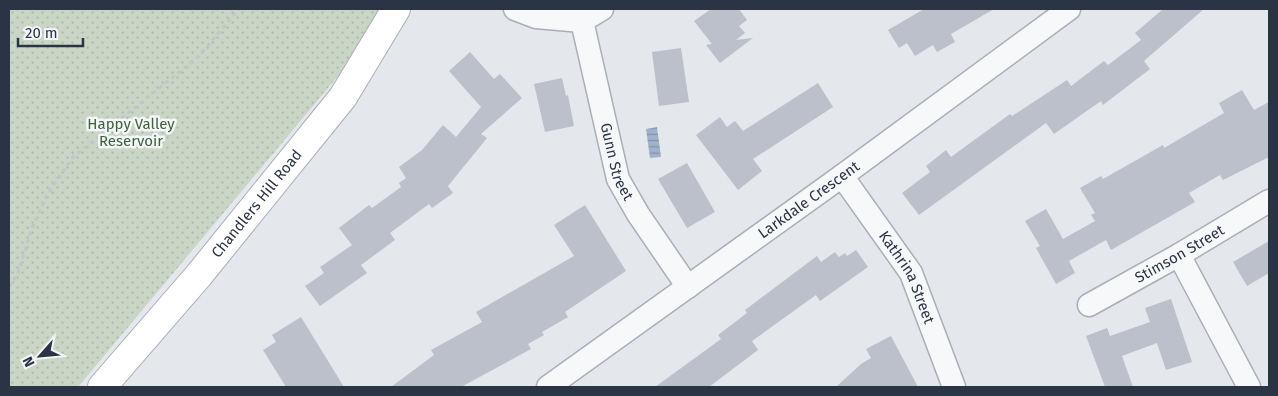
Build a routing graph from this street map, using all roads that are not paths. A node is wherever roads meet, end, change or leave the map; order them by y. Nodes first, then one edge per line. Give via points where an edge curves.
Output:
1 (396, 9) edge
2 (515, 9) edge
3 (602, 9) edge
4 (1069, 9) edge
5 (582, 21) junction
6 (842, 176) junction
7 (1269, 200) edge
8 (1180, 254) junction
9 (688, 287) junction
10 (1089, 305) dead end
11 (102, 387) edge
12 (548, 387) edge
13 (954, 387) edge
14 (1249, 387) edge

1 - 11 main road, Chandlers Hill Road via 343,97 199,275
2 - 5 street via 536,17
3 - 5 street
4 - 6 street, Larkdale Crescent
5 - 9 street, Gunn Street via 618,179
6 - 9 street, Larkdale Crescent
6 - 13 street, Kathrina Street via 911,274
7 - 8 street, Stimson Street
8 - 10 street, Stimson Street
8 - 14 street
9 - 12 street, Larkdale Crescent

